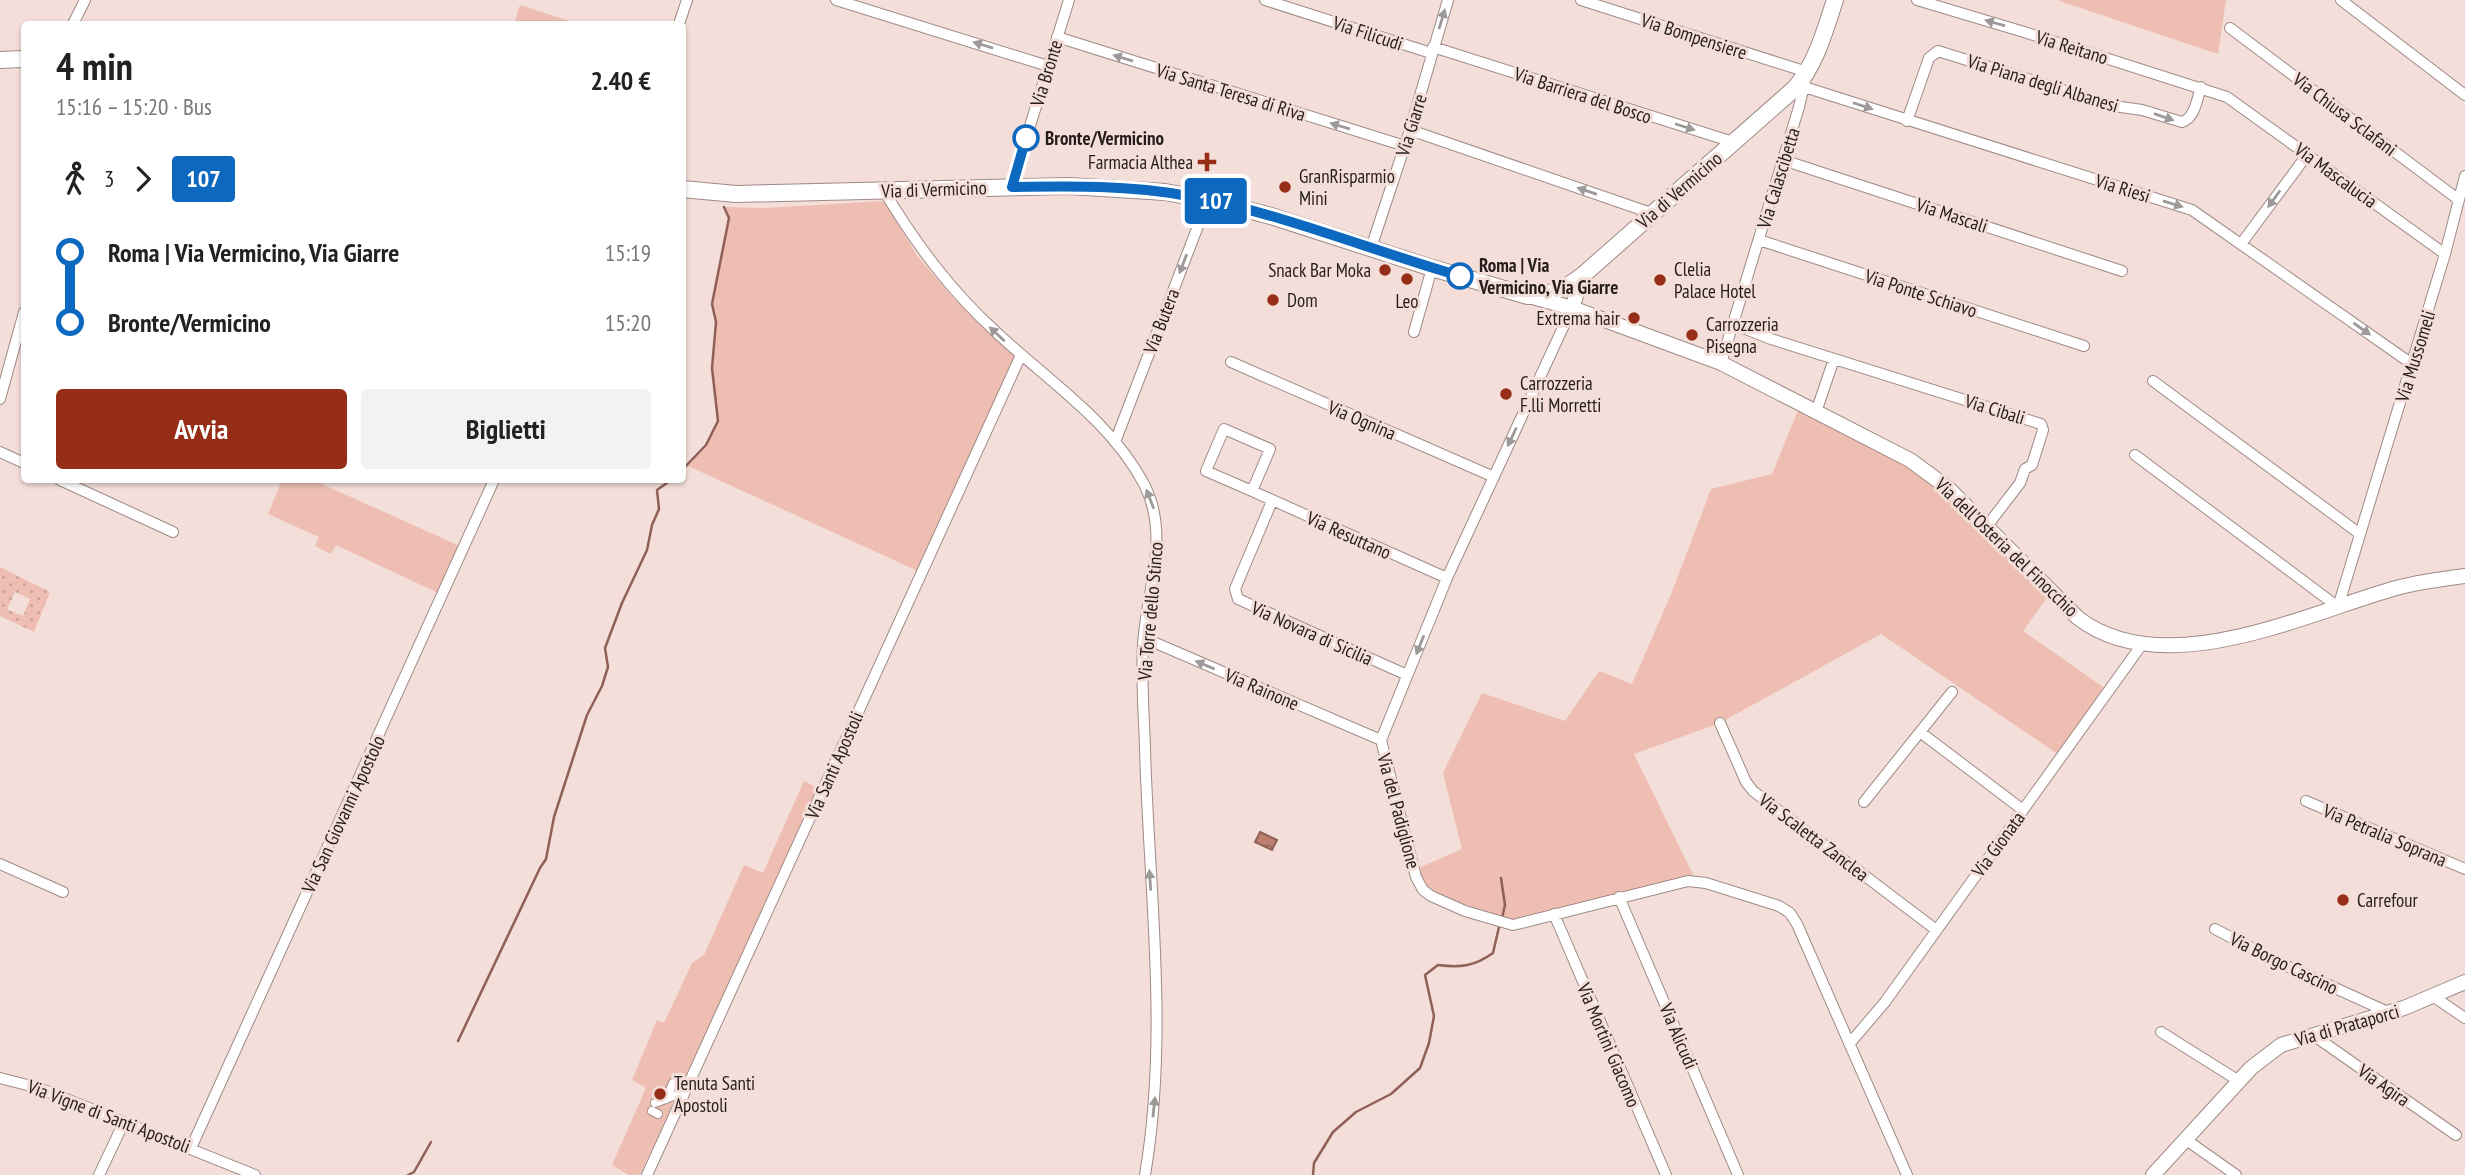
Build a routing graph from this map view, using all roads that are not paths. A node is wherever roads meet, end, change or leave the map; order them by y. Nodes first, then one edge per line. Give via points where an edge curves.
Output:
1 (85, 0) edge
2 (687, 0) edge
3 (836, 0) edge
4 (1069, 0) edge
5 (1265, 0) edge
6 (1448, 0) edge
7 (1581, 0) edge
8 (1835, 0) edge
9 (1917, 0) edge
10 (2341, 0) edge
11 (74, 21) edge
12 (680, 21) edge
13 (2230, 28) dead end
14 (1057, 37) junction
15 (1432, 50) junction
16 (21, 59) edge
17 (0, 60) edge
18 (1048, 66) junction
19 (1803, 81) junction
20 (2201, 87) junction
21 (2465, 95) edge
22 (2227, 97) joint
23 (1907, 121) junction
24 (1410, 130) junction
25 (1733, 142) junction
26 (1405, 146) junction
27 (2307, 155) junction
28 (1783, 160) junction
29 (2465, 176) edge
30 (1012, 187) junction
31 (686, 189) edge
32 (884, 191) junction
33 (1208, 200) junction
34 (2459, 200) junction
35 (1651, 213) junction
36 (1759, 240) junction
37 (2241, 244) junction
38 (1371, 248) junction
39 (2445, 254) junction
40 (1432, 268) junction
41 (2122, 271) dead end
42 (1583, 275) junction
43 (1560, 290) junction
44 (1528, 296) junction
45 (1572, 308) junction
46 (21, 323) edge
47 (1733, 324) junction
48 (1414, 332) dead end
49 (2084, 346) dead end
50 (1020, 355) junction
51 (1834, 359) junction
52 (1231, 362) dead end
53 (1721, 363) junction
54 (2412, 364) junction
55 (2153, 381) dead end
56 (0, 399) edge
57 (1816, 412) junction
58 (1115, 442) junction
59 (0, 452) edge
60 (2135, 455) dead end
61 (21, 462) edge
62 (1494, 477) junction
63 (67, 483) edge
64 (493, 483) edge
65 (1252, 491) junction
66 (1272, 501) junction
67 (1986, 526) junction
68 (173, 532) dead end
69 (2360, 534) junction
70 (2465, 576) edge
71 (1447, 578) junction
72 (2337, 607) junction
73 (1144, 638) junction
74 (2143, 643) junction
75 (1407, 675) junction
76 (1952, 692) dead end
77 (1720, 723) dead end
78 (1920, 732) junction
79 (1381, 740) junction
80 (2306, 801) dead end
81 (1864, 802) dead end
82 (2023, 810) junction
83 (0, 864) edge
84 (2465, 869) edge
85 (63, 892) dead end
86 (1619, 897) junction
87 (1554, 914) junction
88 (1936, 929) junction
89 (2215, 929) dead end
90 (2465, 982) edge
91 (2434, 997) junction
92 (2390, 1013) junction
93 (2465, 1018) edge
94 (2161, 1032) dead end
95 (2313, 1035) junction
96 (1850, 1043) junction
97 (0, 1078) edge
98 (2239, 1081) junction
99 (673, 1083) dead end
100 (676, 1095) dead end
101 (666, 1099) junction
102 (655, 1110) dead end
103 (124, 1122) junction
104 (2456, 1135) dead end
105 (2185, 1139) junction
106 (191, 1148) junction
107 (2161, 1172) edge
108 (99, 1175) edge
109 (255, 1175) edge
110 (647, 1175) edge
111 (1146, 1175) edge
112 (1666, 1175) edge
113 (1738, 1175) edge
114 (1908, 1175) edge
115 (2236, 1175) edge

1 - 11 street
2 - 12 street
18 -> 3 street
4 - 14 street, Via Bronte
5 - 15 street, Via Filicudi
15 -> 6 street, Via Giarre
7 - 19 street, Via Bompensiere
8 - 19 main road, Via di Vermicino
20 -> 9 street, Via Reitano
10 - 21 street
13 - 34 street, Via Chiusa Sclafani
14 - 18 street, Via Bronte
26 -> 14 street, Via Santa Teresa di Riva
15 - 24 street, Via Giarre
15 -> 25 street, Via Barriera del Bosco
16 - 17 main road
18 - 30 street, Via Bronte
19 -> 23 street, Via Riesi
19 - 25 main road, Via di Vermicino
19 - 28 street, Via Calascibetta
20 - 22 street, Via Reitano
23 -> 20 street, Via Piana degli Albanesi via 1929,58 1938,51 2114,106 2182,122 2191,116
22 - 27 street, Via Mascalucia
23 -> 37 street, Via Riesi via 2187,208
24 - 26 street, Via Giarre
35 -> 24 street
25 - 35 main road, Via di Vermicino
26 - 38 street, Via Giarre
27 -> 37 street
27 - 39 street, Via Mascalucia
28 - 36 street, Via Calascibetta
28 - 41 street, Via Mascali
29 - 34 street, Via Mussomeli
30 - 32 main road, Via di Vermicino
30 - 33 main road, Via di Vermicino via 1119,188
31 - 32 main road, Via di Vermicino via 727,194
50 -> 32 street, Via Torre dello Stinco via 943,279
33 - 38 main road, Via di Vermicino
33 -> 58 street, Via Butera
34 - 39 street, Via Mussomeli
35 - 42 main road, Via di Vermicino
36 - 47 street, Via Calascibetta
36 - 49 street, Via Ponte Schiavo
37 -> 54 street, Via Riesi
38 - 40 main road, Via di Vermicino
39 - 54 street, Via Mussomeli
40 - 44 main road, Via di Vermicino
40 - 48 street
42 - 43 main road, Via di Vermicino
42 - 45 street
43 - 44 main road, Via di Vermicino
43 - 45 street via 1570,296
44 - 45 street, Via dell'Osteria del Finocchio
45 - 53 street, Via dell'Osteria del Finocchio
45 -> 62 street, Via del Padiglione
46 - 56 street
47 - 51 street, Via Cibali
47 - 53 street, Via Calascibetta
50 - 58 street, Via Torre dello Stinco via 1067,392
50 - 110 street, Via Santi Apostoli
51 - 57 street
51 - 67 street, Via Cibali via 2041,424 2032,464
52 - 62 street, Via Ognina
53 - 57 street, Via dell'Osteria del Finocchio
54 - 69 street, Via Mussomeli
55 - 69 street
57 - 67 street, Via dell'Osteria del Finocchio via 1917,464
73 -> 58 street, Via Torre dello Stinco via 1156,516 1142,480
59 - 61 street
60 - 72 street
62 - 71 street, Via del Padiglione
63 - 68 street
64 - 106 street, Via San Giovanni Apostolo
65 - 65 street, Via Resuttano via 1270,449 1224,429 1206,471
65 - 66 street, Via Resuttano
66 - 71 street, Via Resuttano
66 - 75 street, Via Novara di Sicilia via 1235,589 1238,599
67 - 74 street, Via dell'Osteria del Finocchio via 2084,622
69 - 72 street, Via Mussomeli
70 - 72 street, Via dell'Osteria del Finocchio via 2404,586
71 -> 75 street, Via del Padiglione
72 - 74 street, Via dell'Osteria del Finocchio via 2218,642
79 -> 73 street, Via Rainone
111 -> 73 street, Via Torre dello Stinco via 1156,1097 1158,1024 1146,819
74 - 82 street, Via Gionata
75 - 79 street, Via del Padiglione
76 - 78 street
77 - 88 street, Via Scaletta Zanclea via 1753,791
78 - 81 street
78 - 82 street
79 - 87 street, Via del Padiglione via 1415,875 1423,890 1465,911 1504,923 1523,924
80 - 84 street, Via Petralia Soprana
82 - 88 street, Via Gionata
83 - 85 street
86 - 87 street, Via del Padiglione
86 - 96 street, Via del Padiglione via 1696,881 1786,910 1797,924
86 - 113 street, Via Alicudi
87 - 112 street, Via Mortini Giacomo
88 - 96 street, Via Gionata
89 - 92 street, Via Borgo Cascino
90 - 91 street, Via di Prataporci
91 - 92 street, Via di Prataporci
91 - 93 street
92 - 95 street, Via di Prataporci
94 - 98 street
95 - 98 street, Via di Prataporci via 2281,1045
95 - 104 street, Via Agira
96 - 114 street, Via del Padiglione
97 - 103 street, Via Vigne di Santi Apostoli
98 - 105 street, Via di Prataporci
99 - 101 street
100 - 101 street
101 - 102 street
103 - 106 street, Via Vigne di Santi Apostoli
103 - 108 street
105 - 107 street, Via di Prataporci
105 - 115 street
106 - 109 street, Via Vigne di Santi Apostoli

